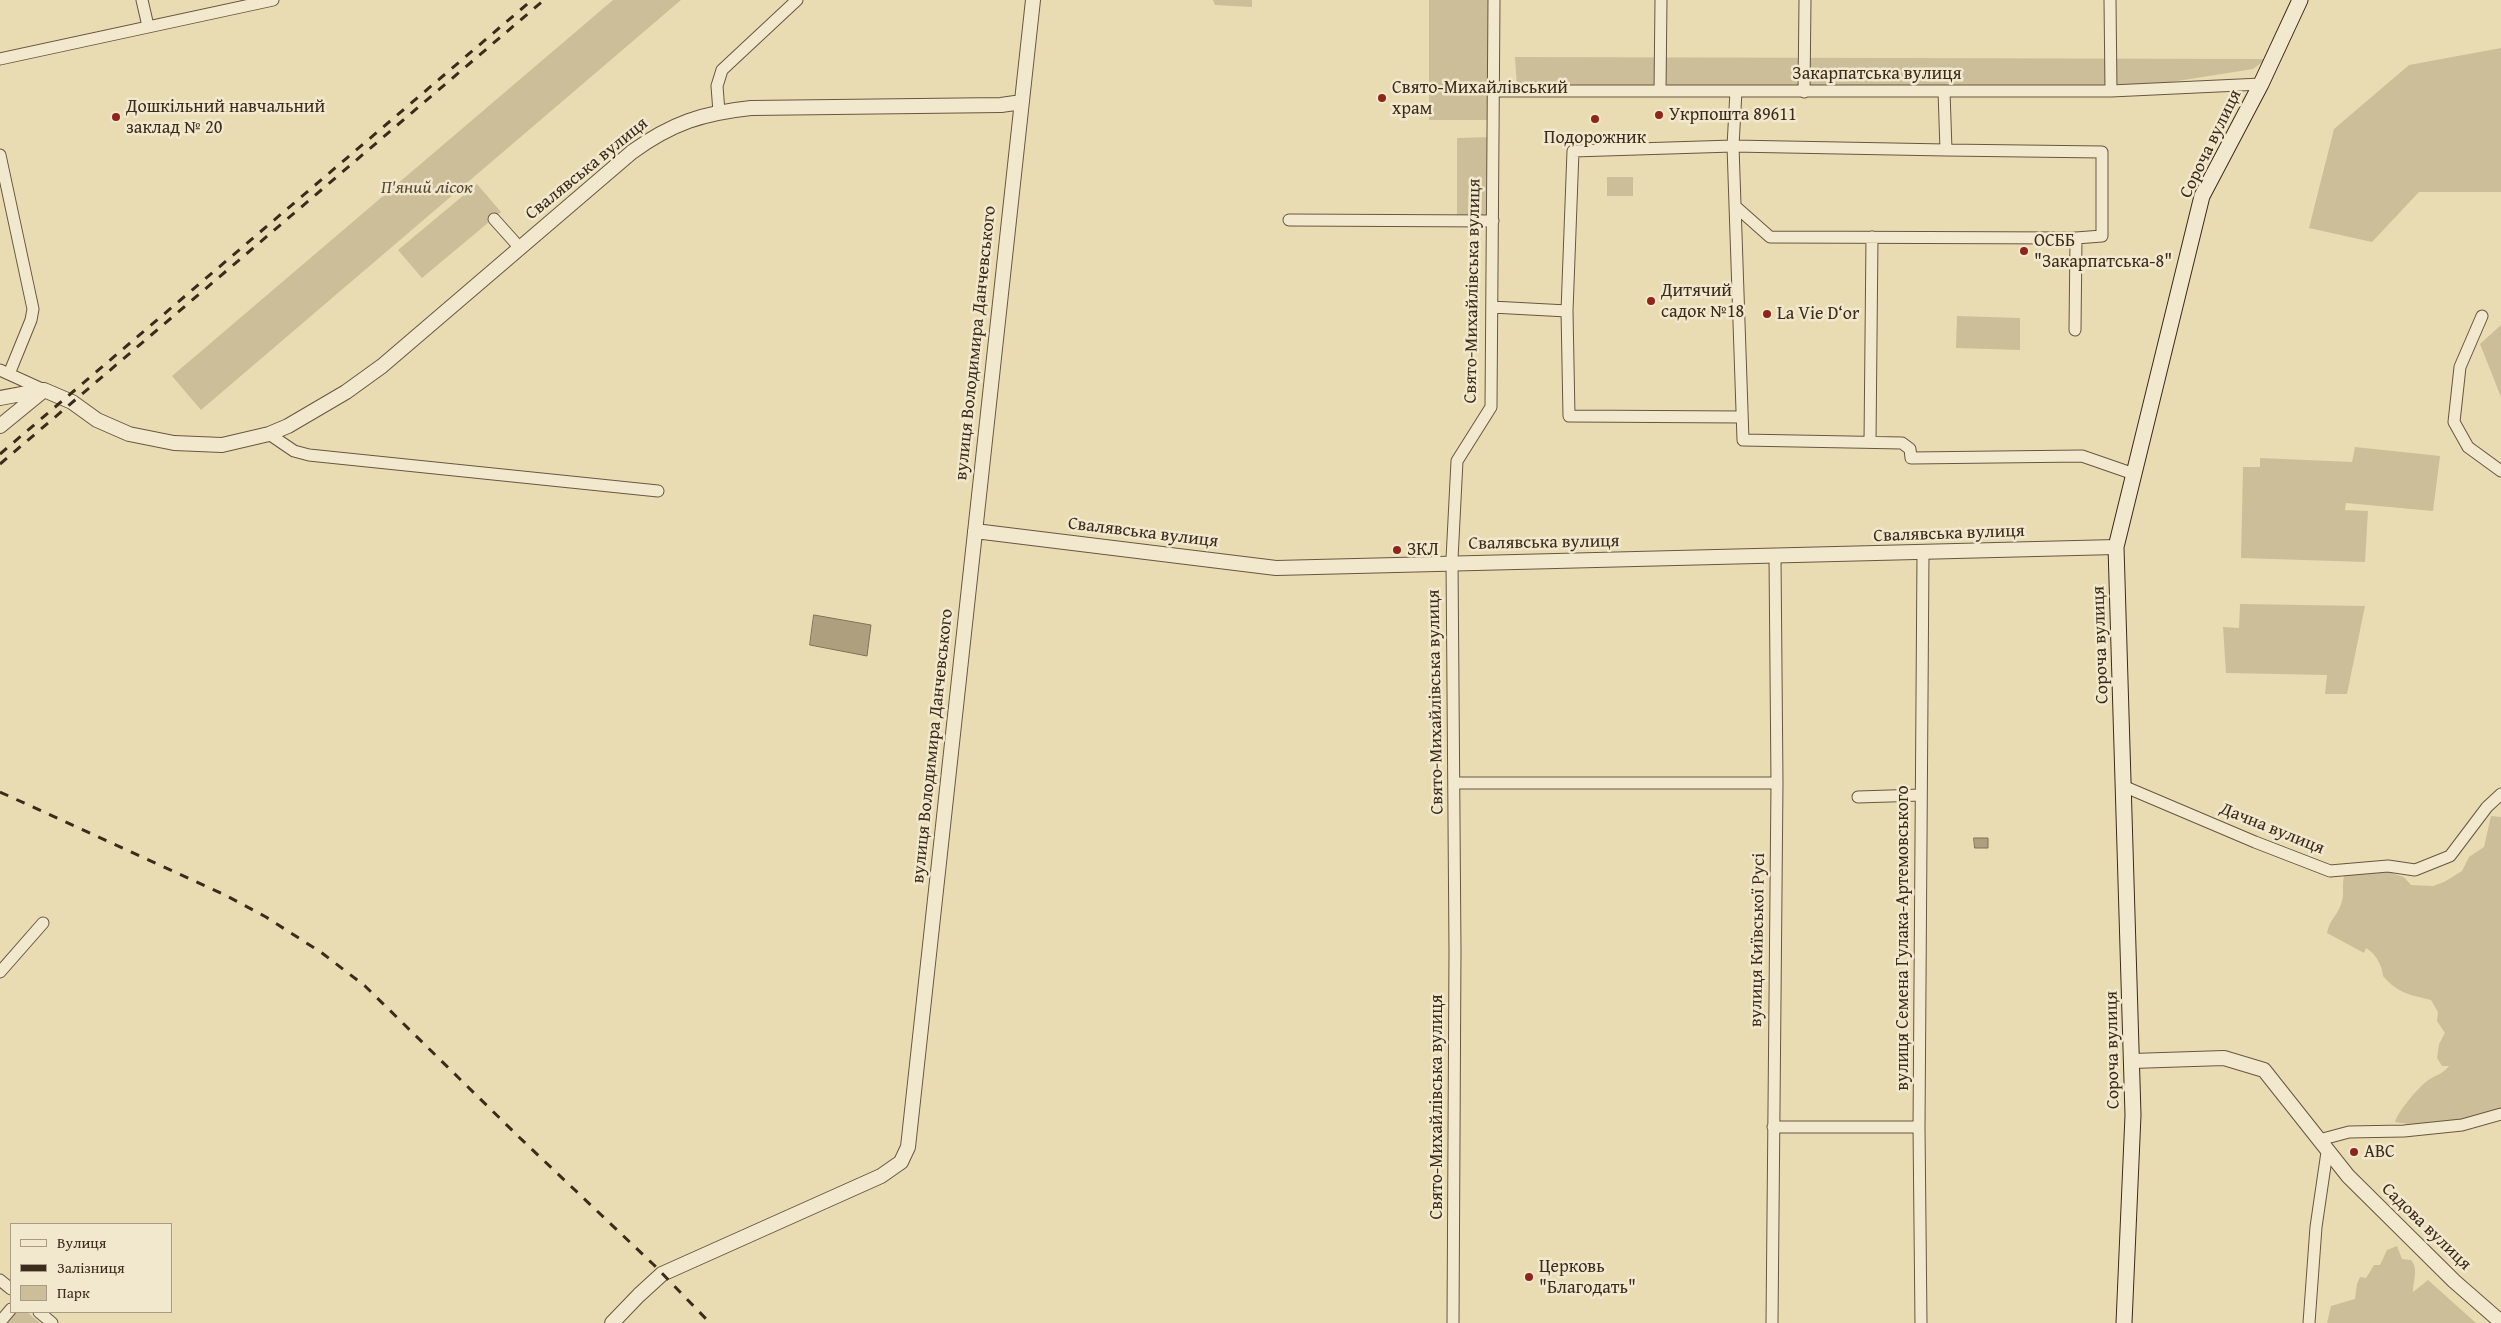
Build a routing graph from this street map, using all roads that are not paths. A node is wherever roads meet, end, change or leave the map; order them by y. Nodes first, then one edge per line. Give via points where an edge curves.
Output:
1 (142, 0) edge
2 (273, 0) edge
3 (797, 0) edge
4 (1033, 0) edge
5 (1494, 0) edge
6 (1661, 0) edge
7 (1805, 0) edge
8 (2110, 0) edge
9 (2300, 0) edge
10 (148, 26) junction
11 (0, 59) edge
12 (2261, 84) junction
13 (1494, 91) junction
14 (1660, 91) junction
15 (1736, 91) junction
16 (1944, 91) junction
17 (2111, 91) junction
18 (1804, 92) junction
19 (1022, 102) junction
20 (719, 112) junction
21 (1733, 146) junction
22 (1946, 150) junction
23 (0, 155) edge
24 (1735, 206) junction
25 (494, 219) dead end
26 (1289, 220) dead end
27 (1493, 221) junction
28 (1872, 237) junction
29 (2076, 238) junction
30 (520, 248) junction
31 (1492, 306) junction
32 (1567, 311) junction
33 (2482, 316) dead end
34 (2075, 330) dead end
35 (4, 372) edge
36 (44, 390) junction
37 (0, 398) edge
38 (1742, 417) junction
39 (0, 426) edge
40 (270, 434) junction
41 (1870, 442) junction
42 (2501, 471) edge
43 (2134, 474) junction
44 (658, 491) dead end
45 (974, 531) junction
46 (2116, 548) junction
47 (1923, 554) junction
48 (1775, 557) junction
49 (1452, 564) junction
50 (1455, 782) junction
51 (1777, 783) junction
52 (2123, 786) junction
53 (2501, 794) edge
54 (1921, 796) junction
55 (1858, 797) dead end
56 (43, 923) dead end
57 (0, 972) edge
58 (2132, 1061) junction
59 (2501, 1114) edge
60 (1773, 1127) junction
61 (1919, 1128) junction
62 (2319, 1140) junction
63 (2327, 1152) junction
64 (0, 1280) edge
65 (10, 1288) edge
66 (10, 1310) edge
67 (40, 1313) edge
68 (0, 1322) edge
69 (2501, 1322) edge
70 (52, 1323) edge
71 (612, 1323) edge
72 (1453, 1323) edge
73 (1772, 1323) edge
74 (1921, 1323) edge
75 (2124, 1323) edge
76 (2309, 1323) edge

1 - 10 street
2 - 10 street
3 - 20 street via 722,70 717,86
4 - 19 street, вулиця Володимира Данчевського
5 - 13 street, Свято-Михайлівська вулиця
6 - 14 street
7 - 18 street
8 - 17 street
9 - 12 main road, Сороча вулиця
10 - 11 street
12 - 17 street, Закарпатська вулиця
12 - 43 main road, Сороча вулиця via 2202,196
13 - 14 street, Закарпатська вулиця
13 - 27 street, Свято-Михайлівська вулиця
14 - 15 street, Закарпатська вулиця
15 - 18 street, Закарпатська вулиця
15 - 21 street
16 - 17 street, Закарпатська вулиця
16 - 18 street, Закарпатська вулиця
16 - 22 street
19 - 20 street, Свалявська вулиця via 1001,105 751,108
19 - 45 street, вулиця Володимира Данчевського
20 - 30 street, Свалявська вулиця via 695,117 652,137
21 - 22 street
21 - 24 street
21 - 32 street via 1573,151
22 - 29 street via 2102,152 2102,236
23 - 35 street via 33,309 31,320
24 - 28 street via 1770,237
24 - 38 street
25 - 30 street
26 - 27 street
27 - 31 street, Свято-Михайлівська вулиця
28 - 29 street
28 - 41 street
29 - 34 street
30 - 40 street, Свалявська вулиця via 382,366 346,392
31 - 32 street
31 - 49 street, Свято-Михайлівська вулиця via 1491,407 1457,461
32 - 38 street via 1568,416
33 - 42 street via 2460,367 2454,422 2468,447
35 - 36 street
36 - 37 street
36 - 39 street
36 - 40 street, Свалявська вулиця via 72,402 114,428 151,439 222,445
38 - 41 street via 1743,440
40 - 44 street via 294,451 309,456
41 - 43 street via 1902,442 1910,449 1911,458 2082,456
43 - 46 main road, Сороча вулиця
45 - 49 street, Свалявська вулиця via 1276,568
45 - 71 street, вулиця Володимира Данчевського via 912,1125 905,1156 881,1176 662,1274
46 - 47 street, Свалявська вулиця
46 - 52 main road, Сороча вулиця
47 - 48 street, Свалявська вулиця
47 - 54 street, вулиця Семена Гулака-Артемовського
48 - 49 street, Свалявська вулиця
48 - 51 street, вулиця Київської Русі
49 - 50 street, Свято-Михайлівська вулиця
50 - 51 street
50 - 72 street, Свято-Михайлівська вулиця
51 - 60 street, вулиця Київської Русі
52 - 53 street, Дачна вулиця via 2330,871 2388,866 2415,870 2450,856 2486,807
52 - 58 main road, Сороча вулиця
54 - 55 street
54 - 61 street, вулиця Семена Гулака-Артемовського
56 - 57 street
58 - 62 street, Садова вулиця via 2224,1058 2264,1070
58 - 75 main road, Сороча вулиця via 2132,1157
59 - 62 street via 2462,1125 2349,1132
60 - 61 street
60 - 73 street, вулиця Київської Русі
61 - 74 street, вулиця Семена Гулака-Артемовського
62 - 63 street, Садова вулиця
63 - 69 street, Садова вулиця via 2454,1281
63 - 76 street via 2316,1227
64 - 65 street
66 - 68 street
67 - 70 street

